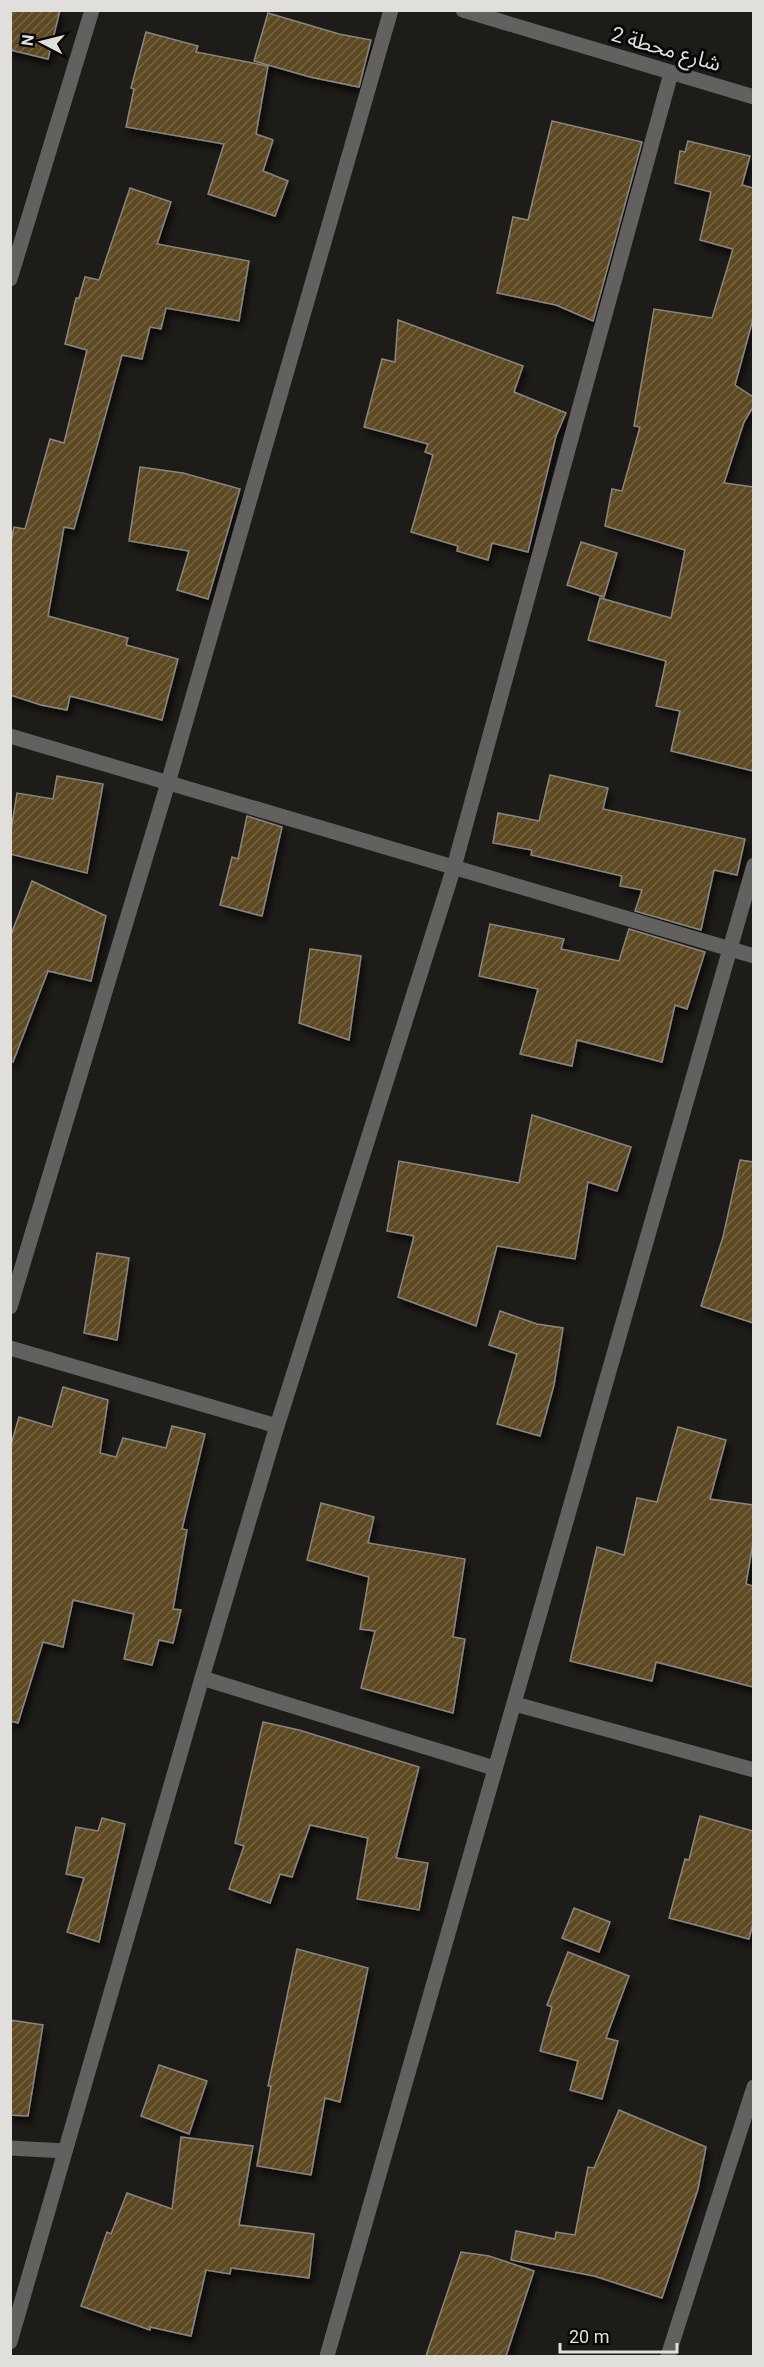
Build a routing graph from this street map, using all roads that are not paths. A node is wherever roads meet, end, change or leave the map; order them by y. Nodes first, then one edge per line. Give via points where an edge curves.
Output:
1 (92, 10) edge
2 (391, 10) edge
3 (463, 10) edge
4 (671, 74) junction
5 (753, 97) edge
6 (10, 279) edge
7 (10, 736) edge
8 (168, 783) junction
9 (753, 865) edge
10 (454, 867) junction
11 (728, 949) junction
12 (753, 956) edge
13 (10, 1307) edge
14 (10, 1348) edge
15 (277, 1426) junction
16 (201, 1678) junction
17 (515, 1704) junction
18 (494, 1768) junction
19 (753, 1770) edge
20 (753, 2087) edge
21 (10, 2148) edge
22 (65, 2151) junction
23 (10, 2342) edge
24 (327, 2356) edge
25 (668, 2356) edge

1 - 6 street
2 - 8 street
3 - 4 street, شارع محطة 2
4 - 5 street, شارع محطة 2
4 - 10 street
7 - 8 street
8 - 10 street
8 - 13 street
9 - 11 street
10 - 11 street
10 - 15 street
11 - 12 street
11 - 17 street
14 - 15 street
15 - 16 street
16 - 18 street
16 - 22 street
17 - 18 street
17 - 19 street
18 - 24 street
20 - 25 street
21 - 22 street
22 - 23 street

